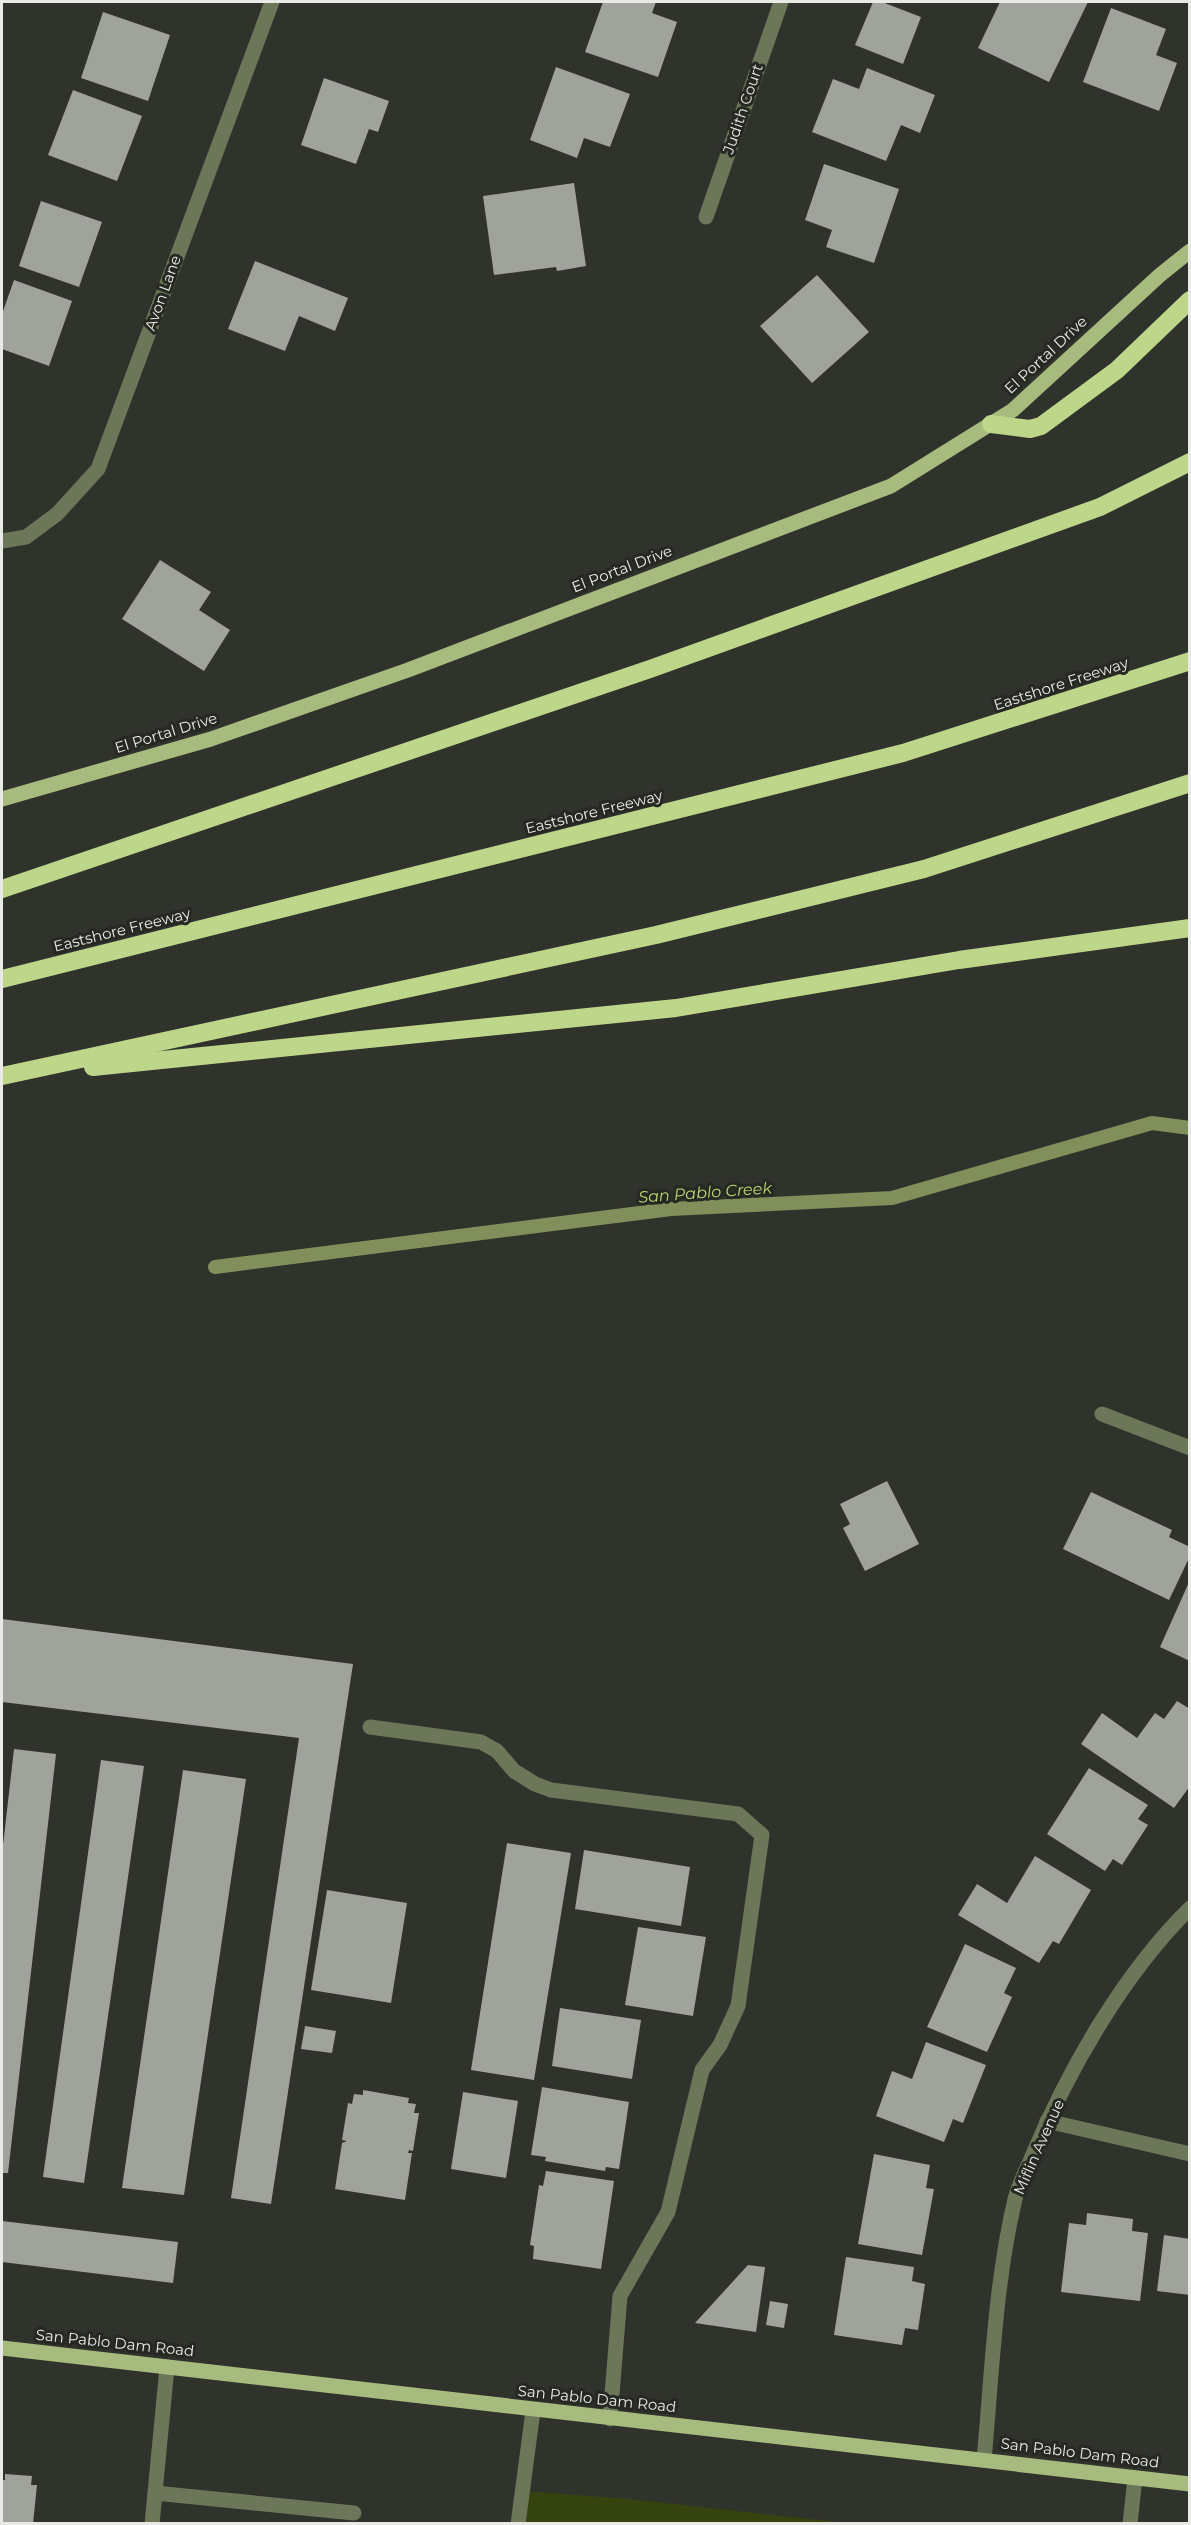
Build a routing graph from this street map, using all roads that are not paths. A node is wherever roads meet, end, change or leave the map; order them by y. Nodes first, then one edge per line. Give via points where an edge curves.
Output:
1 (272, 2) edge
2 (781, 2) edge
3 (706, 217) dead end
4 (1190, 251) edge
5 (1190, 300) edge
6 (991, 424) junction
7 (1190, 462) edge
8 (2, 541) edge
9 (1190, 661) edge
10 (1190, 783) edge
11 (2, 800) edge
12 (2, 889) edge
13 (1190, 928) edge
14 (2, 979) edge
15 (2, 1076) edge
16 (1102, 1414) dead end
17 (1190, 1448) edge
18 (369, 1726) dead end
19 (1190, 1908) edge
20 (1047, 2121) junction
21 (1190, 2154) edge
22 (2, 2348) edge
23 (168, 2367) junction
24 (533, 2411) junction
25 (610, 2419) junction
26 (984, 2460) junction
27 (1135, 2478) junction
28 (1190, 2484) edge
29 (155, 2493) junction
30 (354, 2513) dead end
31 (152, 2523) edge
32 (518, 2523) edge
33 (1130, 2523) edge

1 - 8 street, Avon Lane via 98,469 57,514 26,537
2 - 3 street, Judith Court
4 - 6 main road, El Portal Drive via 1013,410
5 - 6 highway via 1118,370 1041,426 1030,429
6 - 11 main road, El Portal Drive via 891,486 430,662 211,739
7 - 12 highway via 1100,507 1055,524 650,669
9 - 14 highway, Eastshore Freeway via 903,753
10 - 15 highway via 924,869 703,924
13 - 15 highway via 959,960 676,1008
16 - 17 street
18 - 25 street via 481,1742 497,1751 514,1771 551,1790 738,1814 762,1835 738,2006 702,2070 668,2212 620,2296
19 - 20 street, Miflin Avenue via 1167,1930 1105,2017
20 - 21 street
20 - 26 street, Miflin Avenue via 1016,2196 1000,2282
22 - 23 main road, San Pablo Dam Road
23 - 24 main road, San Pablo Dam Road
23 - 29 street
24 - 25 main road, San Pablo Dam Road
24 - 32 street
25 - 26 main road, San Pablo Dam Road
26 - 27 main road, San Pablo Dam Road
27 - 28 main road, San Pablo Dam Road
27 - 33 street
29 - 30 street
29 - 31 street

